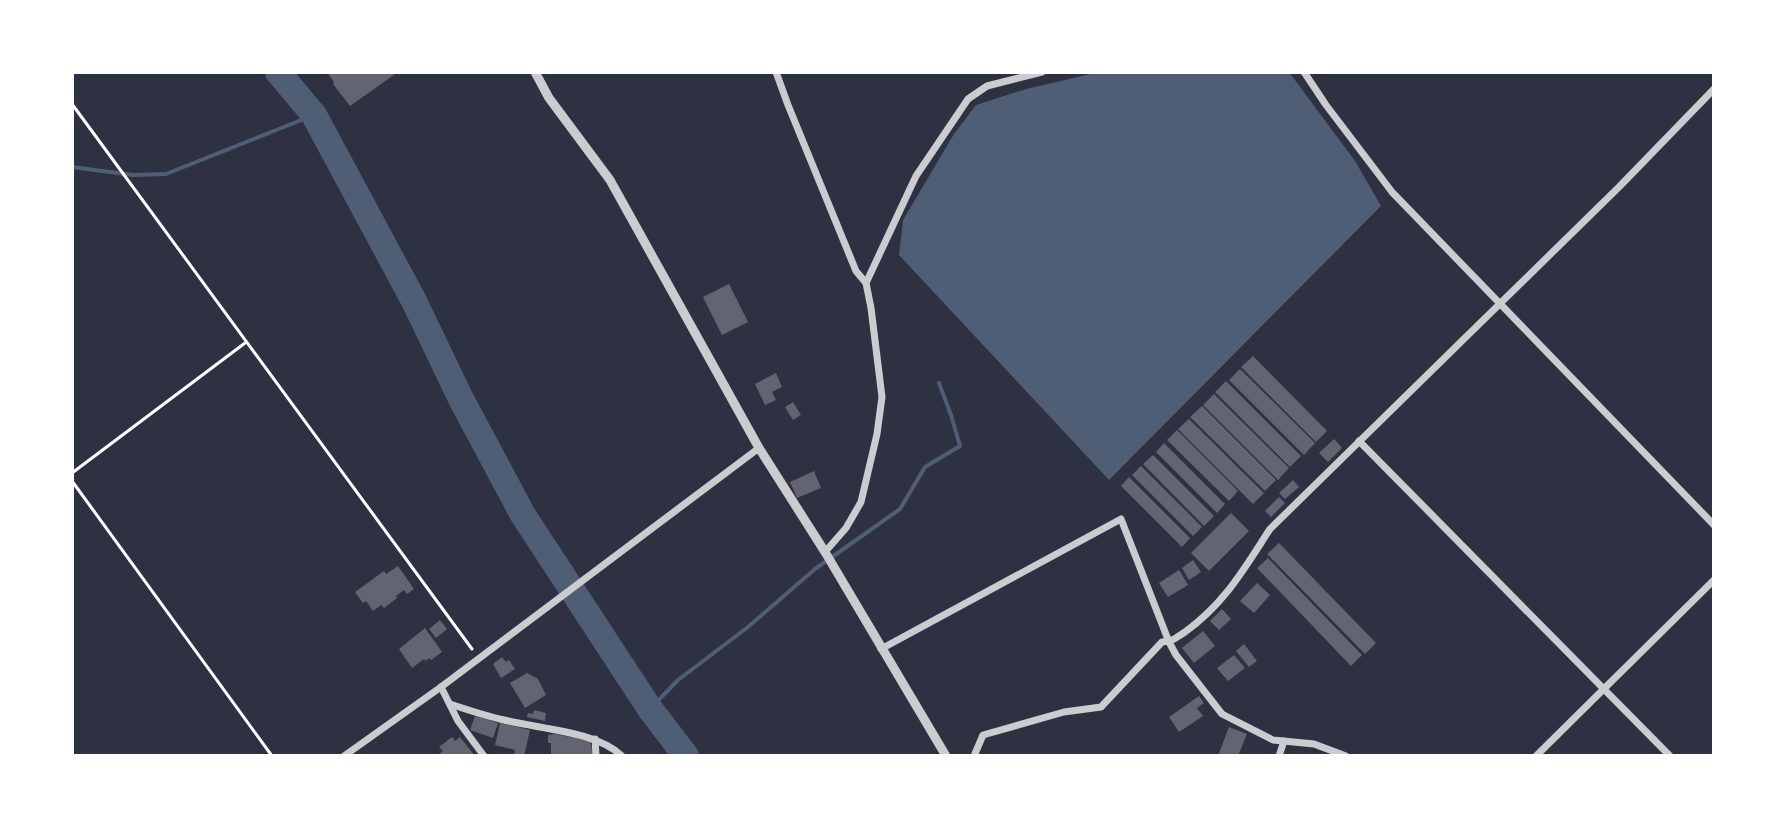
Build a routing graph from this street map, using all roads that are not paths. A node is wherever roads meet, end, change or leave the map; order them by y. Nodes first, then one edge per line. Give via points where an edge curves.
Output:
1 (535, 72) edge
2 (776, 72) edge
3 (1042, 72) edge
4 (1304, 72) edge
5 (1030, 73) edge
6 (1714, 89) edge
7 (866, 283) junction
8 (1500, 303) junction
9 (1359, 441) junction
10 (759, 448) junction
11 (1714, 525) edge
12 (825, 552) junction
13 (1714, 580) edge
14 (1169, 642) junction
15 (881, 649) junction
16 (441, 687) junction
17 (1604, 689) junction
18 (450, 704) junction
19 (595, 739) junction
20 (1284, 741) junction
21 (344, 756) edge
22 (484, 756) edge
23 (596, 756) edge
24 (622, 756) edge
25 (946, 756) edge
26 (974, 756) edge
27 (1279, 756) edge
28 (1346, 756) edge
29 (1536, 756) edge
30 (1670, 756) edge

1 - 10 street via 610,180
2 - 7 street via 856,271
3 - 5 street
4 - 8 street via 1392,192
5 - 7 street via 987,86 968,99 916,176
6 - 8 street
7 - 12 street via 882,397 877,434 861,502
8 - 9 street
8 - 11 street
9 - 14 street via 1270,529 1231,589 1204,618
9 - 17 street
10 - 12 street
10 - 16 street
12 - 15 street
13 - 17 street
14 - 15 street via 1121,519
14 - 20 street via 1222,714
14 - 26 street via 1162,642 1101,707 983,735
15 - 25 street
16 - 18 street
16 - 21 street
17 - 29 street
17 - 30 street
18 - 19 street
18 - 22 street
19 - 23 street
19 - 24 street
20 - 27 street
20 - 28 street via 1314,744

